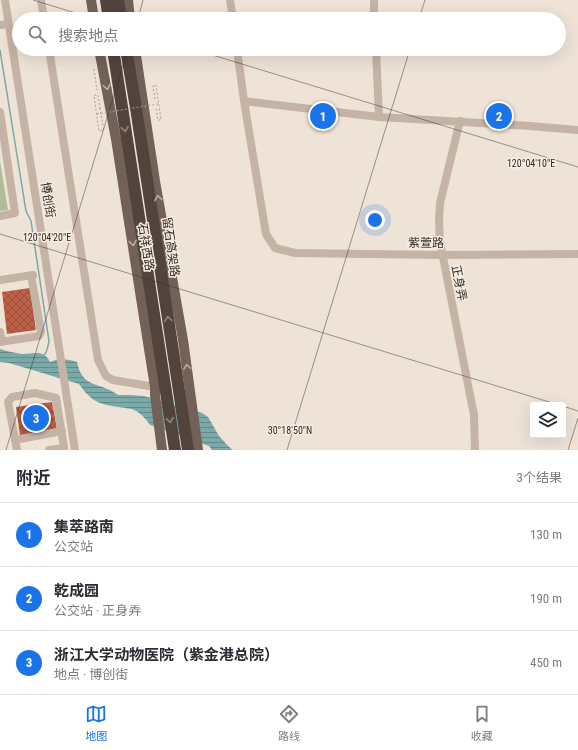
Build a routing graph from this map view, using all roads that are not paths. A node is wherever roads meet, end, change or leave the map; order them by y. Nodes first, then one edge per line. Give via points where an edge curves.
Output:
1 (6, 0) edge
2 (41, 0) edge
3 (91, 0) edge
4 (106, 0) edge
5 (118, 0) edge
6 (128, 0) edge
7 (230, 0) edge
8 (374, 0) edge
9 (43, 12) edge
10 (93, 12) edge
11 (108, 12) edge
12 (120, 12) edge
13 (129, 12) edge
14 (232, 12) edge
15 (374, 12) edge
16 (5, 24) edge
17 (12, 39) edge
18 (17, 56) edge
19 (50, 56) edge
20 (100, 56) edge
21 (115, 56) edge
22 (127, 56) edge
23 (135, 56) edge
24 (238, 56) edge
25 (376, 56) edge
26 (244, 101) junction
27 (0, 112) edge
28 (379, 117) junction
29 (460, 121) junction
30 (578, 130) edge
31 (0, 216) edge
32 (578, 254) edge
33 (442, 255) junction
34 (0, 280) edge
35 (0, 332) edge
36 (1, 342) edge
37 (159, 392) junction
38 (62, 435) junction
39 (73, 438) junction
40 (15, 440) junction
41 (192, 447) edge
42 (174, 448) edge
43 (17, 450) edge
44 (49, 450) edge
45 (75, 450) edge
46 (162, 450) edge
47 (475, 450) edge

1 - 16 street, 博创街
2 - 9 street
3 - 10 main road
4 - 11 highway
5 - 12 highway
6 - 13 main road
7 - 14 street
8 - 15 street
16 - 17 street, 博创街
18 - 39 street, 博创街
19 - 37 street via 98,360 106,376 113,380
20 -> 37 main road, 石祥西路
21 -> 37 highway
41 -> 22 highway, 留石高架路 via 180,399
41 -> 23 main road, 石祥西路 via 192,406 183,340
24 - 26 street
25 - 28 street
26 - 28 street
26 - 33 street, 紫萱路 via 266,234 275,248 295,253
27 - 31 street via 15,213
28 - 29 street
29 - 30 street
29 - 33 street, 正身弄 via 440,203
32 - 33 street, 紫萱路
33 - 47 street, 正身弄 via 474,415
34 - 36 street via 32,275 41,332 39,336 32,338
35 - 36 street
37 -> 42 highway
37 - 46 main road, 石祥西路
38 - 39 street
38 - 40 street
38 - 40 street via 56,398 35,393 12,397 8,402
38 - 44 street via 64,448
39 - 45 street, 博创街
40 - 43 street

